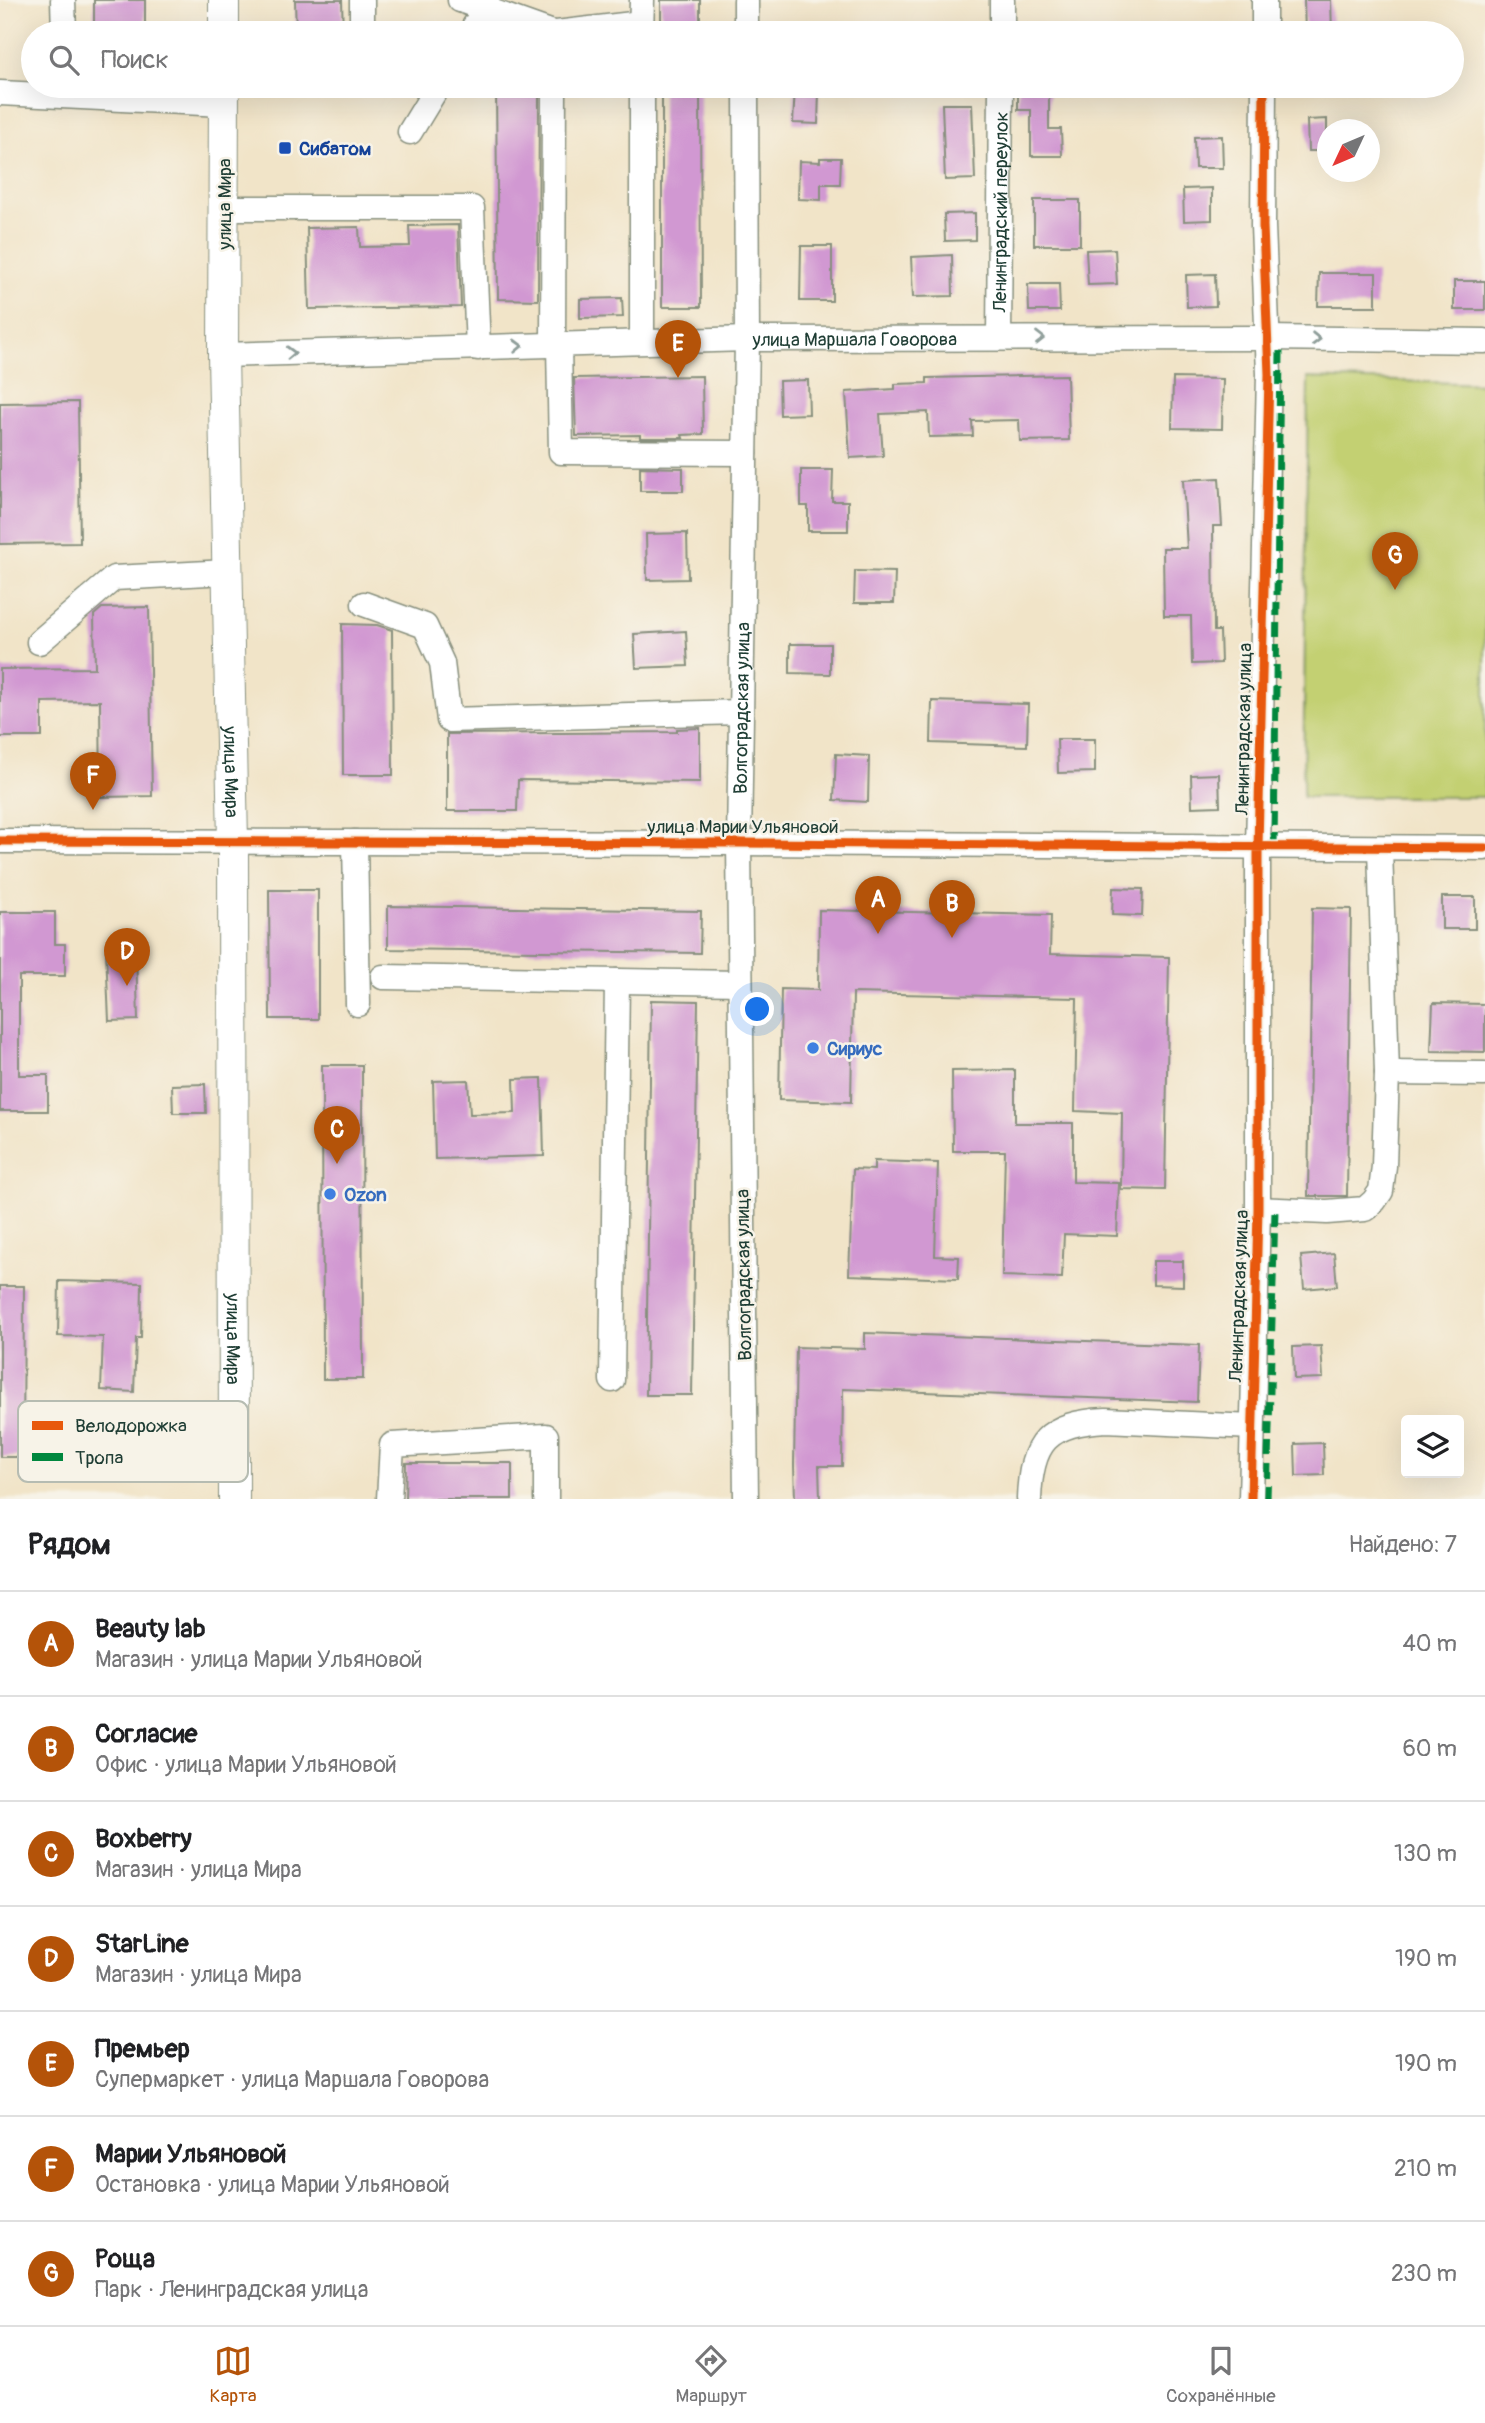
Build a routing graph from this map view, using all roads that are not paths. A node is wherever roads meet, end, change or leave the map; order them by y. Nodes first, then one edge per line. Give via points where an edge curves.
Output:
1 (64, 0) edge
2 (224, 0) edge
3 (362, 0) edge
4 (460, 0) edge
5 (746, 0) edge
6 (1002, 0) edge
7 (1264, 0) edge
8 (486, 5) edge
9 (64, 21) edge
10 (224, 21) edge
11 (362, 21) edge
12 (477, 21) edge
13 (525, 21) edge
14 (746, 21) edge
15 (1002, 21) edge
16 (1264, 21) edge
17 (21, 92) edge
18 (0, 93) edge
19 (223, 98) edge
20 (431, 98) edge
21 (554, 98) edge
22 (642, 98) edge
23 (747, 98) edge
24 (1001, 98) edge
25 (1264, 98) edge
26 (410, 132) dead end
27 (225, 208) junction
28 (999, 338) junction
29 (1268, 338) junction
30 (747, 339) junction
31 (642, 341) junction
32 (1485, 341) edge
33 (556, 345) junction
34 (478, 348) junction
35 (223, 355) junction
36 (745, 453) junction
37 (227, 572) junction
38 (364, 604) dead end
39 (39, 642) dead end
40 (741, 712) junction
41 (0, 841) edge
42 (233, 842) junction
43 (355, 842) junction
44 (739, 843) junction
45 (1258, 847) junction
46 (1380, 848) junction
47 (1485, 848) edge
48 (383, 977) dead end
49 (617, 981) junction
50 (740, 983) junction
51 (358, 1004) dead end
52 (1387, 1073) junction
53 (1485, 1074) edge
54 (1258, 1209) junction
55 (612, 1380) dead end
56 (234, 1401) edge
57 (1252, 1427) junction
58 (389, 1499) edge
59 (546, 1499) edge
60 (746, 1499) edge
61 (1029, 1499) edge
62 (1251, 1499) edge

1 - 9 street
2 - 10 main road
3 - 11 street
4 - 8 street
5 - 14 street
6 - 15 street
7 - 16 street
8 - 12 street
8 - 13 street
17 - 18 street
19 - 27 main road, улица Мира
20 - 26 street
21 - 33 street
22 - 31 street
23 - 30 street, Волгоградская улица
24 - 28 street, Ленинградский переулок
25 - 29 street, Ленинградская улица
27 - 34 street via 471,208
27 - 35 main road, улица Мира
28 -> 29 street, улица Маршала Говорова
28 - 30 street, улица Маршала Говорова
29 -> 32 street, улица Маршала Говорова
29 - 45 street, Ленинградская улица
30 - 31 street, улица Маршала Говорова
30 - 36 street, Волгоградская улица
31 - 33 street, улица Маршала Говорова
34 -> 33 street, улица Маршала Говорова
33 - 36 street via 561,452
35 -> 34 street, улица Маршала Говорова
35 - 37 main road, улица Мира
36 - 40 street, Волгоградская улица
37 - 39 street via 114,578
37 - 42 main road, улица Мира
38 - 40 street via 425,626 442,663 449,720
40 - 44 street, Волгоградская улица
41 - 42 street, улица Марии Ульяновой
42 - 43 street, улица Марии Ульяновой
42 - 56 main road, улица Мира
43 - 44 street, улица Марии Ульяновой
43 - 51 street
44 - 45 street, улица Марии Ульяновой
44 - 50 street, Волгоградская улица
45 - 46 street, улица Марии Ульяновой
45 - 54 street, Ленинградская улица
46 - 47 street, улица Марии Ульяновой
46 - 52 street
48 - 49 street
49 - 50 street
49 - 55 street
50 - 60 street, Волгоградская улица
52 - 53 street
52 - 54 street via 1384,1166 1381,1191 1374,1201 1366,1209 1327,1212
54 - 57 street, Ленинградская улица
57 - 61 street via 1106,1419 1063,1428 1040,1446 1032,1462
57 - 62 street, Ленинградская улица
58 - 59 street via 392,1445 545,1436

